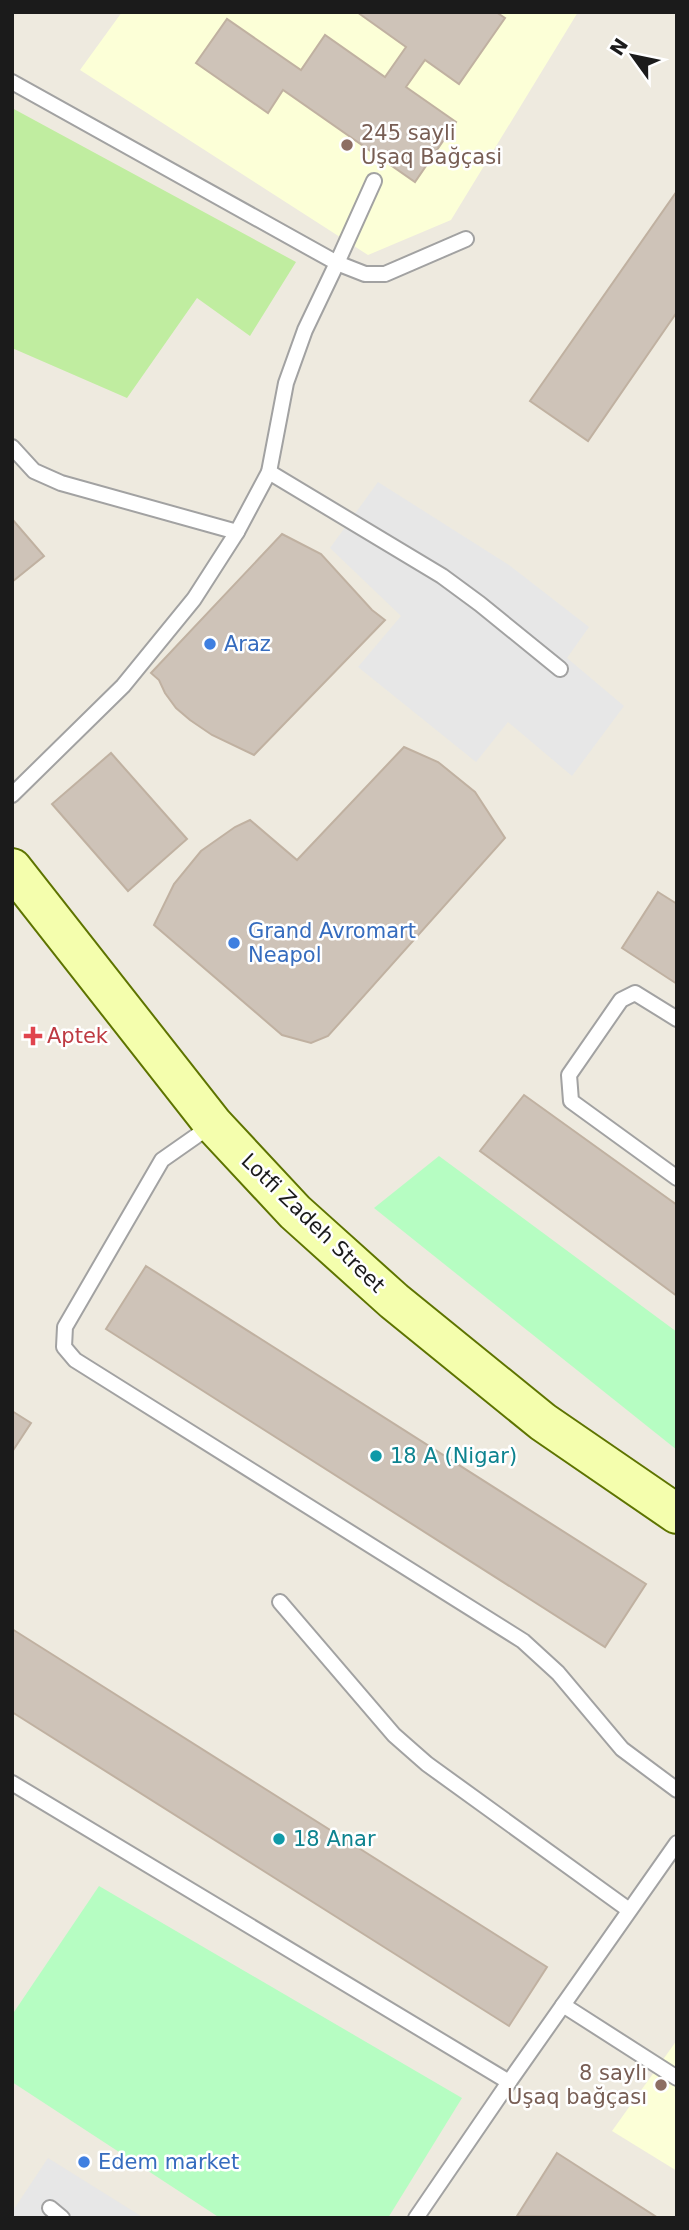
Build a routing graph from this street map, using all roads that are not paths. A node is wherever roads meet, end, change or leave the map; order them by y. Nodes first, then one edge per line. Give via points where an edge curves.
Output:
1 (12, 82) edge
2 (374, 181) dead end
3 (466, 239) dead end
4 (337, 263) junction
5 (12, 447) edge
6 (269, 472) junction
7 (237, 532) junction
8 (560, 669) dead end
9 (12, 795) edge
10 (12, 868) edge
11 (677, 1019) edge
12 (213, 1124) junction
13 (677, 1178) edge
14 (677, 1514) edge
15 (280, 1602) dead end
16 (12, 1783) edge
17 (677, 1790) edge
18 (677, 1843) edge
19 (629, 1910) junction
20 (563, 2005) junction
21 (677, 2078) edge
22 (509, 2082) junction
23 (50, 2208) dead end
24 (62, 2218) edge
25 (416, 2218) edge

1 - 4 lane
2 - 4 lane
3 - 4 lane via 386,274 365,274
4 - 6 lane via 286,383
5 - 7 lane via 34,471 61,483
6 - 7 lane
6 - 8 lane via 442,576
7 - 9 lane via 194,599 123,686
10 - 12 main road, Lotfi Zadeh Street
11 - 13 lane via 635,993 621,1000 569,1076 570,1101
12 - 14 main road, Lotfi Zadeh Street via 295,1212 394,1301 542,1422
12 - 17 lane via 162,1160 65,1327 64,1347 75,1360 523,1642 558,1673 622,1749
15 - 19 lane via 394,1735 427,1764
16 - 22 lane
18 - 19 lane
19 - 20 lane
20 - 21 lane
20 - 22 lane
22 - 25 lane
23 - 24 lane

